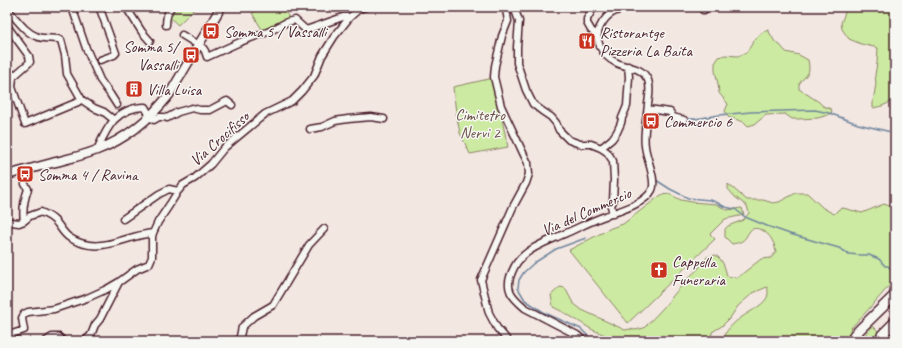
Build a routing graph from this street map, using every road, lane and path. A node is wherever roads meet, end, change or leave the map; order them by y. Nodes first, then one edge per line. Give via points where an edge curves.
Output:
1 (16, 7) edge
2 (72, 7) edge
3 (106, 7) edge
4 (126, 7) edge
5 (171, 7) edge
6 (221, 7) edge
7 (364, 7) edge
8 (505, 7) edge
9 (594, 7) edge
10 (631, 7) edge
11 (703, 7) edge
12 (707, 7) edge
13 (516, 10) dead end
14 (8, 13) edge
15 (350, 17) junction
16 (166, 25) dead end
17 (7, 26) edge
18 (182, 35) dead end
19 (597, 36) junction
20 (150, 41) dead end
21 (199, 45) junction
22 (100, 60) dead end
23 (628, 66) junction
24 (78, 102) dead end
25 (117, 105) dead end
26 (232, 105) dead end
27 (648, 109) junction
28 (150, 116) junction
29 (384, 118) dead end
30 (114, 120) junction
31 (684, 120) dead end
32 (310, 129) dead end
33 (602, 148) junction
34 (97, 150) junction
35 (7, 175) edge
36 (25, 184) dead end
37 (178, 191) junction
38 (613, 214) junction
39 (123, 219) dead end
40 (24, 221) junction
41 (7, 223) edge
42 (324, 230) dead end
43 (154, 233) junction
44 (119, 282) junction
45 (895, 295) edge
46 (894, 322) edge
47 (854, 335) tunnel mouth
48 (882, 335) tunnel mouth
49 (7, 337) edge
50 (46, 341) edge
51 (63, 341) edge
52 (85, 341) edge
53 (239, 341) edge
54 (508, 341) edge
55 (584, 341) edge

1 - 14 street
2 - 25 street via 100,80
3 - 22 street via 100,9 116,53
4 - 20 street
5 - 16 street via 167,13
6 - 21 main road
7 - 15 street
8 - 54 street via 508,20 502,36 494,77 502,106 528,163 529,174 481,280 489,313
9 - 19 street, Via del Commercio via 587,23
10 - 19 street via 609,14 600,25
11 - 12 street via 703,10
13 - 33 street via 519,21 518,63 533,104 551,117 569,140
14 - 30 street via 32,34 61,40 67,74 82,100
15 - 21 street via 306,30 295,20 287,22 208,57
15 - 37 street, Via Crocifisso via 334,37 322,56 314,76 302,91 292,101 265,114
17 - 24 street via 29,56 30,62 13,77 12,87 25,124
18 - 21 street
19 - 23 street, Via del Commercio via 598,44 607,56 616,63
21 - 28 main road via 170,95
23 - 27 street, Via del Commercio via 641,71 648,80
23 - 33 street via 627,106 617,132
26 - 28 street via 227,101 210,110 192,108 167,118 159,117 154,120
27 - 31 street via 670,112 674,117
27 - 38 street, Via del Commercio via 645,146 654,182 653,190 646,199
28 - 30 street via 148,106 137,107 122,113
28 - 34 main road via 129,134
29 - 32 street via 334,121
30 - 34 street via 107,128
33 - 38 street via 613,161
34 - 35 main road
36 - 40 street via 28,189 23,207
37 - 39 street, Via Crocifisso via 169,189 159,194
37 - 43 street, Via Crocifisso
38 - 55 street, Via del Commercio via 541,244 524,256 509,280 508,286 512,295 520,304
40 - 41 street
40 - 43 street via 41,212 55,220 68,237 97,245
42 - 53 street via 309,245 273,305 254,316 242,327
43 - 44 street, Via Crocifisso via 149,264
44 - 49 street via 88,298 54,309 28,312 22,318 24,330
44 - 52 street, Via Crocifisso via 91,335
45 - 47 highway
46 - 48 highway
50 - 51 street via 52,337 59,337

